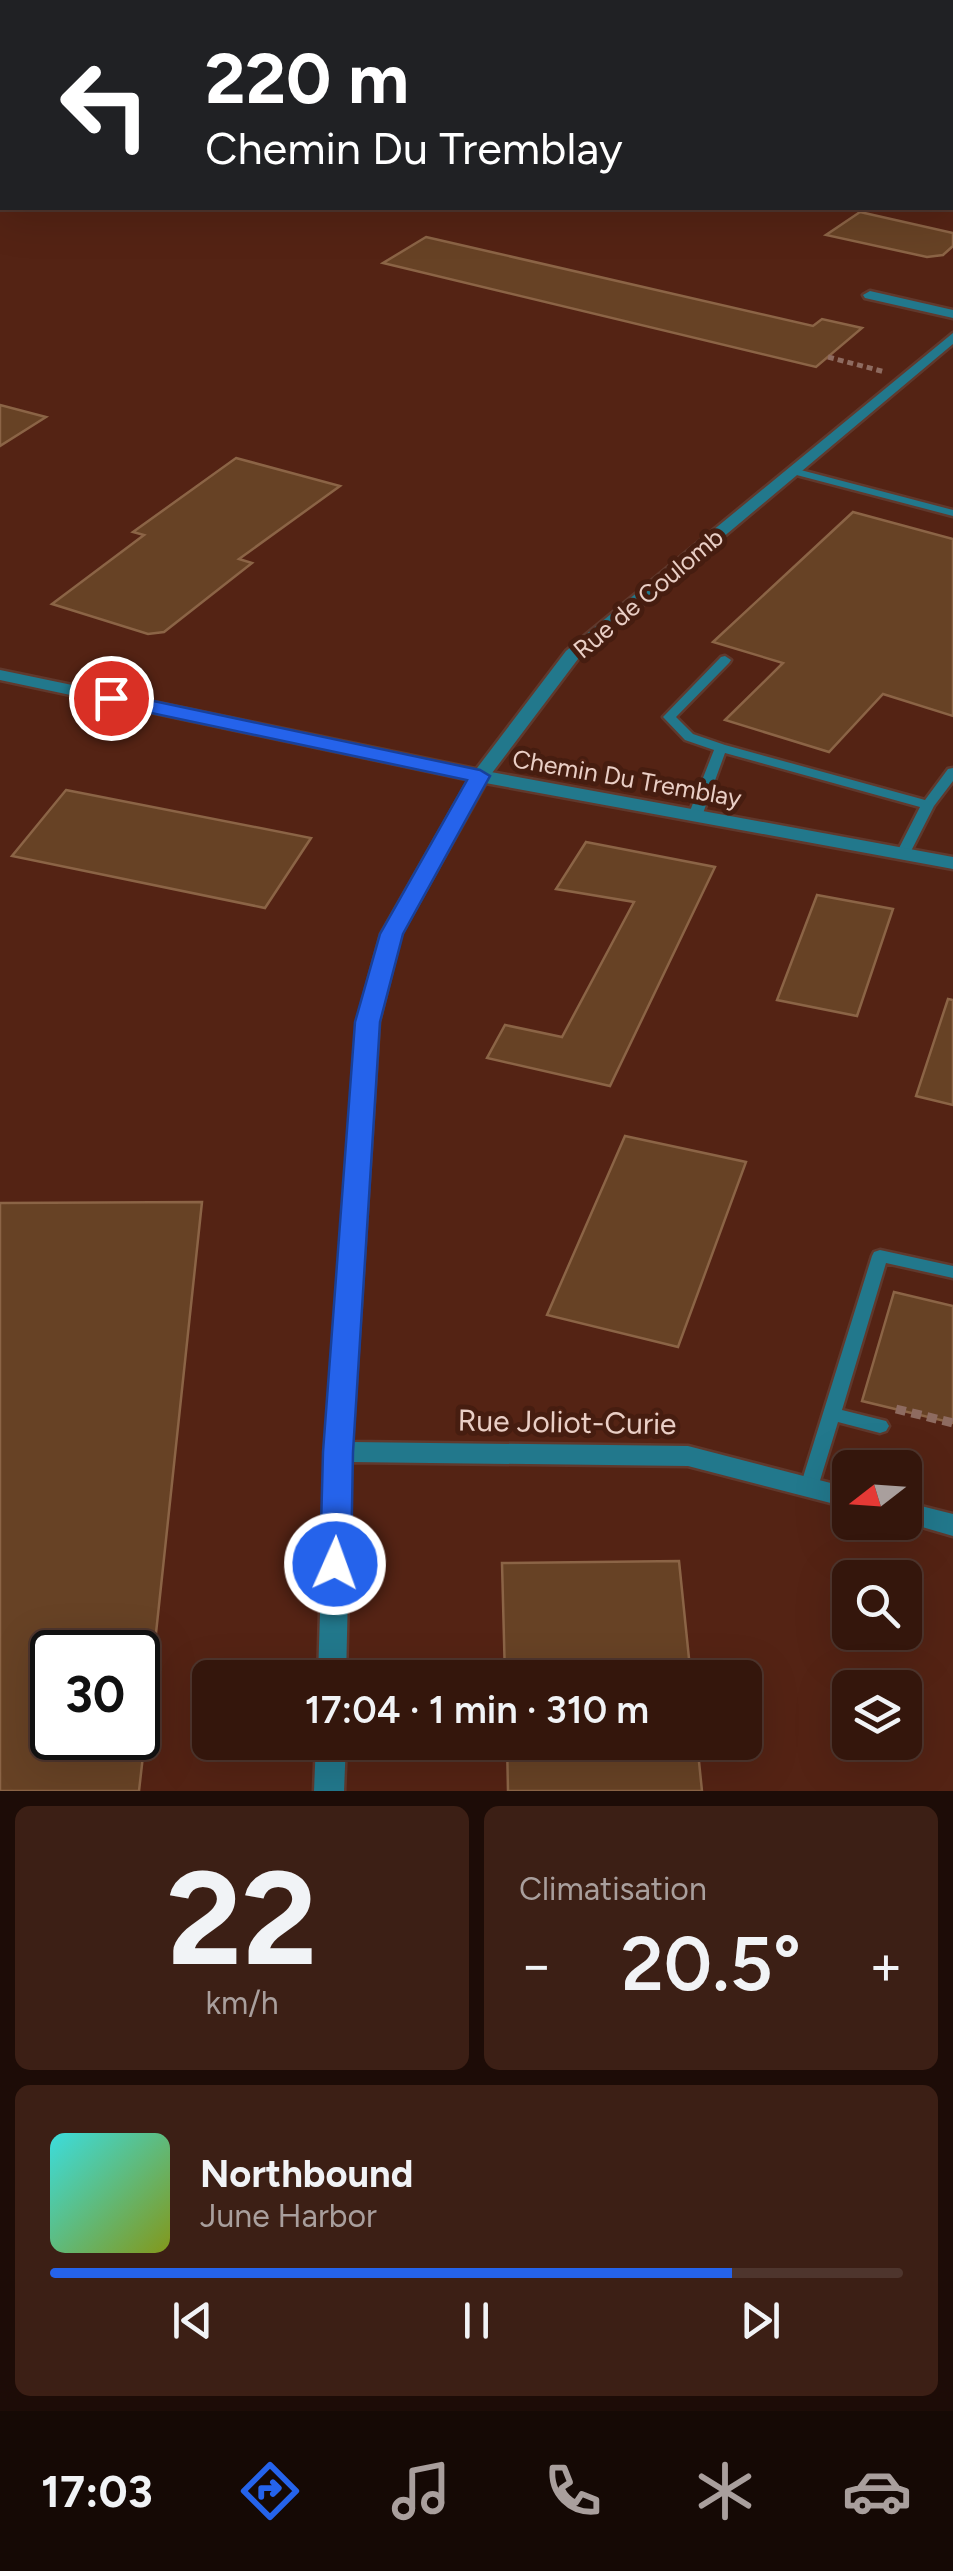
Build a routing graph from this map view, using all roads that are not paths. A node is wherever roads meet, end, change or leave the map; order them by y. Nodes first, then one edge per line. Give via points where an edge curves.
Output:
1 (870, 296) dead end
2 (953, 314) edge
3 (953, 337) edge
4 (793, 472) junction
5 (953, 513) edge
6 (725, 660) dead end
7 (0, 675) edge
8 (721, 748) junction
9 (953, 772) edge
10 (480, 776) junction
11 (928, 805) junction
12 (695, 816) junction
13 (903, 854) junction
14 (953, 864) edge
15 (953, 1272) edge
16 (832, 1414) junction
17 (880, 1426) dead end
18 (338, 1452) junction
19 (809, 1487) junction
20 (832, 1493) edge
21 (922, 1517) edge
22 (953, 1525) edge
23 (332, 1660) edge
24 (330, 1760) edge
25 (329, 1791) edge

1 - 2 street
3 - 4 street, Rue de Coulomb
4 - 5 lane
4 - 10 street, Rue de Coulomb via 572,655
6 - 8 lane via 669,717 689,737
7 - 10 street, Chemin Du Tremblay
8 - 11 lane
8 - 12 lane
9 - 11 lane
10 - 12 street, Chemin Du Tremblay
10 - 18 street, Rue de Coulomb via 392,934 368,1022
11 - 13 lane
12 - 13 street, Chemin Du Tremblay
13 - 14 street, Chemin Du Tremblay
15 - 16 lane via 880,1256
16 - 17 lane
16 - 19 lane
18 - 19 street, Rue Joliot-Curie via 688,1456
18 - 23 street, Rue de Coulomb
19 - 20 street, Rue Joliot-Curie
21 - 22 street
24 - 25 street

